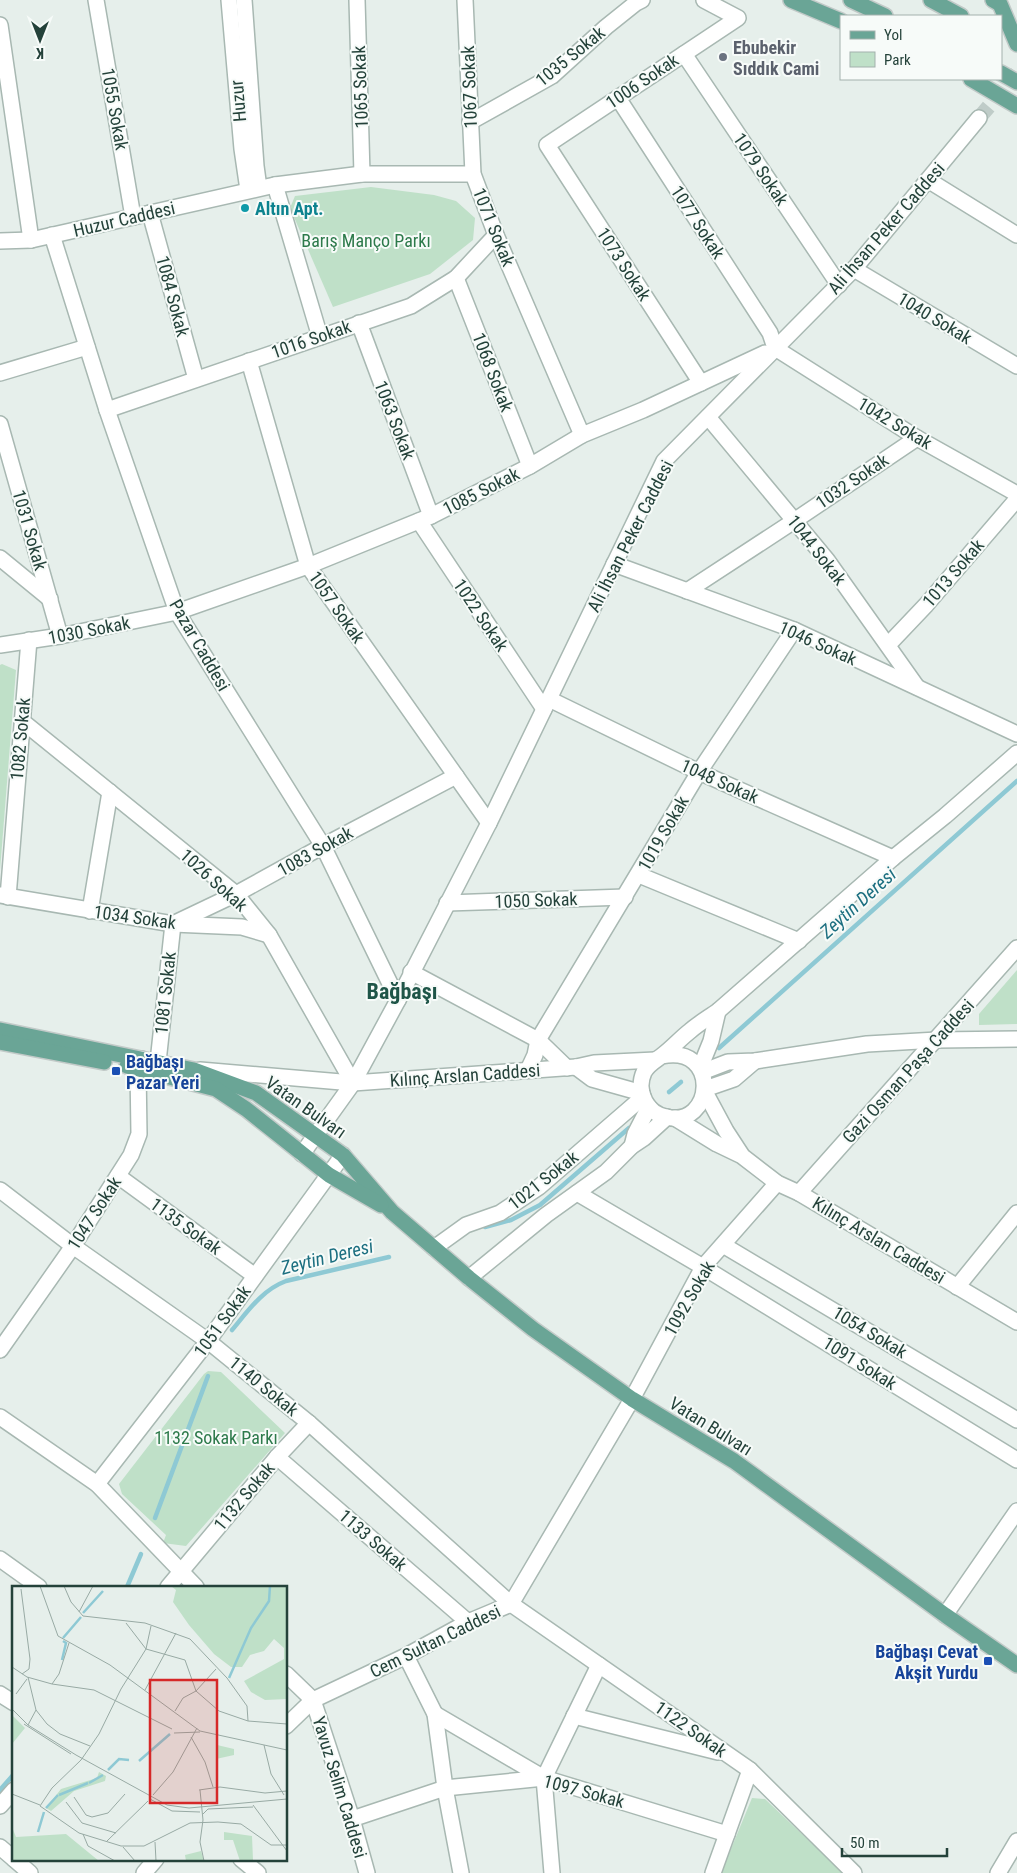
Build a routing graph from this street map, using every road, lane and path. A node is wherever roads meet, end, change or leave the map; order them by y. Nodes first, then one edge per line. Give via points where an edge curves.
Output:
1 (96, 0) edge
2 (229, 0) edge
3 (244, 0) edge
4 (357, 0) edge
5 (465, 0) edge
6 (642, 0) edge
7 (704, 0) edge
8 (791, 0) edge
9 (851, 0) edge
10 (931, 0) edge
11 (996, 2) edge
12 (1017, 8) edge
13 (883, 15) edge
14 (959, 15) edge
15 (840, 21) edge
16 (0, 25) edge
17 (1002, 38) edge
18 (1017, 45) edge
19 (684, 54) junction
20 (1002, 74) edge
21 (973, 80) edge
22 (1017, 82) edge
23 (618, 98) junction
24 (5, 102) edge
25 (1017, 106) edge
26 (979, 118) tunnel mouth
27 (470, 122) junction
28 (547, 145) joint
29 (362, 174) junction
30 (473, 174) junction
31 (928, 180) junction
32 (275, 185) junction
33 (253, 189) junction
34 (150, 213) junction
35 (133, 217) junction
36 (1017, 235) edge
37 (52, 236) junction
38 (496, 236) junction
39 (31, 240) junction
40 (0, 241) edge
41 (854, 269) junction
42 (456, 278) junction
43 (839, 285) junction
44 (359, 323) junction
45 (320, 337) junction
46 (87, 347) junction
47 (775, 348) junction
48 (249, 361) junction
49 (1017, 366) edge
50 (0, 373) edge
51 (196, 379) junction
52 (701, 383) junction
53 (107, 410) junction
54 (708, 416) junction
55 (0, 424) edge
56 (582, 436) junction
57 (916, 438) junction
58 (530, 466) junction
59 (1017, 494) edge
60 (1017, 500) edge
61 (425, 519) junction
62 (794, 521) junction
63 (0, 558) edge
64 (614, 564) junction
65 (308, 566) junction
66 (687, 591) junction
67 (50, 600) junction
68 (177, 612) junction
69 (794, 630) junction
70 (60, 636) junction
71 (29, 640) junction
72 (0, 645) edge
73 (888, 645) junction
74 (918, 688) junction
75 (547, 704) junction
76 (22, 721) junction
77 (1017, 734) edge
78 (1017, 753) edge
79 (699, 772) junction
80 (456, 776) junction
81 (110, 792) junction
82 (489, 823) junction
83 (323, 846) junction
84 (893, 858) junction
85 (639, 875) junction
86 (236, 894) junction
87 (4, 896) edge
88 (625, 897) junction
89 (447, 903) junction
90 (90, 911) junction
91 (173, 924) junction
92 (270, 935) junction
93 (799, 941) junction
94 (1017, 948) edge
95 (411, 972) junction
96 (398, 1000) junction
97 (718, 1011) junction
98 (0, 1030) edge
99 (1017, 1039) edge
100 (538, 1040) junction
101 (936, 1040) junction
102 (0, 1042) edge
103 (659, 1058) junction
104 (755, 1061) junction
105 (158, 1062) junction
106 (140, 1064) junction
107 (572, 1068) junction
108 (194, 1070) junction
109 (528, 1070) junction
110 (701, 1070) junction
111 (353, 1083) junction
112 (705, 1091) junction
113 (645, 1099) junction
114 (671, 1118) junction
115 (315, 1136) junction
116 (632, 1146) junction
117 (302, 1154) junction
118 (343, 1155) junction
119 (742, 1156) junction
120 (328, 1175) junction
121 (118, 1176) junction
122 (777, 1183) junction
123 (0, 1190) edge
124 (577, 1193) junction
125 (799, 1193) junction
126 (392, 1212) junction
127 (1017, 1213) edge
128 (723, 1245) junction
129 (73, 1246) junction
130 (434, 1248) junction
131 (703, 1267) junction
132 (255, 1276) junction
133 (469, 1278) junction
134 (957, 1287) junction
135 (1017, 1322) edge
136 (208, 1340) junction
137 (0, 1350) edge
138 (632, 1399) junction
139 (0, 1418) edge
140 (1017, 1420) edge
141 (310, 1423) junction
142 (277, 1457) junction
143 (1017, 1460) edge
144 (97, 1484) junction
145 (1017, 1512) edge
146 (0, 1559) edge
147 (180, 1572) junction
148 (38, 1586) edge
149 (169, 1586) edge
150 (195, 1586) edge
151 (511, 1604) junction
152 (945, 1615) junction
153 (468, 1622) junction
154 (406, 1656) junction
155 (600, 1665) junction
156 (1017, 1665) edge
157 (288, 1676) edge
158 (0, 1694) edge
159 (313, 1700) junction
160 (12, 1702) edge
161 (435, 1714) junction
162 (574, 1716) junction
163 (288, 1724) edge
164 (727, 1754) junction
165 (750, 1770) junction
166 (544, 1778) junction
167 (445, 1788) junction
168 (12, 1792) edge
169 (0, 1806) edge
170 (352, 1819) junction
171 (727, 1834) junction
172 (1017, 1841) edge
173 (0, 1847) edge
174 (12, 1857) edge
175 (15, 1860) edge
176 (155, 1860) edge
177 (242, 1860) edge
178 (30, 1873) edge
179 (144, 1873) edge
180 (258, 1873) edge
181 (367, 1873) edge
182 (461, 1873) edge
183 (552, 1873) edge
184 (713, 1873) edge
185 (854, 1873) edge
186 (998, 1873) edge

1 - 35 street, 1055 Sokak
2 - 33 street, Huzur via 242,149
3 - 33 street, Huzur via 256,166
4 - 29 street, 1065 Sokak
5 - 27 street, 1067 Sokak
6 - 27 street, 1035 Sokak via 606,27 552,76
7 - 19 street, 1006 Sokak via 738,18
8 - 15 main road
9 - 13 main road
10 - 14 main road
11 - 12 main road
11 - 18 main road
16 - 24 street
17 - 18 main road
19 - 23 street, 1006 Sokak
19 - 43 street, 1079 Sokak
20 - 22 main road
21 - 25 main road
23 - 28 street, 1006 Sokak
23 - 47 street, 1077 Sokak via 770,332
24 - 39 street
26 - 31 street, Ali İhsan Peker Caddesi
27 - 30 street, 1067 Sokak
28 - 52 street, 1073 Sokak
29 - 30 street, 1071 Sokak
29 - 32 street, 1071 Sokak
30 - 38 street, 1071 Sokak
31 - 36 street
31 - 41 street, Ali İhsan Peker Caddesi
32 - 33 street
32 - 45 street
33 - 34 street, Huzur Caddesi
34 - 35 street, Huzur Caddesi
34 - 51 street, 1084 Sokak
35 - 37 street, Huzur Caddesi
37 - 39 street, Huzur Caddesi
37 - 46 street, Pazar Caddesi
38 - 42 street, 1016 Sokak
38 - 56 street, 1071 Sokak
39 - 40 street, Huzur Caddesi
41 - 43 street, Ali İhsan Peker Caddesi
41 - 49 street, 1040 Sokak
42 - 44 street, 1016 Sokak via 411,306
42 - 58 street, 1068 Sokak
43 - 47 street, Ali İhsan Peker Caddesi
44 - 45 street, 1016 Sokak
44 - 61 street, 1063 Sokak
45 - 48 street, 1016 Sokak
46 - 50 street
46 - 53 street, Pazar Caddesi
47 - 52 street, 1085 Sokak
47 - 54 street, Ali İhsan Peker Caddesi
47 - 57 street, 1042 Sokak
48 - 51 street, 1016 Sokak
48 - 65 street, 1057 Sokak
51 - 53 street, 1016 Sokak
52 - 56 street, 1085 Sokak
53 - 68 street, Pazar Caddesi
54 - 62 street, 1044 Sokak
54 - 64 street, Ali İhsan Peker Caddesi via 664,461
55 - 67 street, 1031 Sokak
56 - 58 street, 1085 Sokak
57 - 59 street, 1042 Sokak
57 - 62 street, 1032 Sokak
58 - 61 street, 1085 Sokak
60 - 73 street, 1013 Sokak
61 - 65 street, 1085 Sokak
61 - 75 street, 1022 Sokak
62 - 66 street, 1032 Sokak
62 - 73 street, 1044 Sokak via 827,560
63 - 67 street
64 - 66 street, 1046 Sokak
64 - 75 street, Ali İhsan Peker Caddesi
65 - 68 street, 1085 Sokak
65 - 80 street, 1057 Sokak
66 - 69 street, 1046 Sokak
67 - 70 street, 1031 Sokak
68 - 70 street, 1030 Sokak
68 - 83 street, Pazar Caddesi
69 - 74 street, 1046 Sokak
69 - 79 street, 1019 Sokak
70 - 71 street, 1030 Sokak
71 - 72 street, 1030 Sokak
71 - 76 street, 1082 Sokak
73 - 74 street, 1044 Sokak
74 - 77 street, 1046 Sokak
75 - 79 street, 1048 Sokak
75 - 82 street, Ali İhsan Peker Caddesi
76 - 81 street, 1026 Sokak
76 - 87 street, 1082 Sokak
78 - 84 street
79 - 84 street, 1048 Sokak
79 - 85 street, 1019 Sokak
80 - 82 street, 1057 Sokak
80 - 83 street, 1083 Sokak
81 - 86 street, 1026 Sokak
81 - 90 street
82 - 89 street, Ali İhsan Peker Caddesi
83 - 86 street, 1083 Sokak
83 - 96 street, Pazar Caddesi
84 - 93 street
85 - 88 street, 1019 Sokak
85 - 93 street
86 - 91 street, 1083 Sokak
86 - 92 street, 1026 Sokak
87 - 90 street, 1034 Sokak
88 - 89 street, 1050 Sokak
88 - 100 street, 1019 Sokak
89 - 95 street, Ali İhsan Peker Caddesi
90 - 91 street, 1034 Sokak
91 - 92 street, 1034 Sokak via 242,927
91 - 105 street, 1081 Sokak
92 - 111 street, 1026 Sokak
93 - 97 street
94 - 101 street, Gazi Osman Paşa Caddesi
95 - 96 street, Ali İhsan Peker Caddesi
95 - 100 street
96 - 111 street, Ali İhsan Peker Caddesi
97 - 103 street
97 - 110 street
98 - 106 main road, Vatan Bulvarı
99 - 101 street
100 - 107 street
100 - 109 street, 1019 Sokak
101 - 104 street via 867,1044
101 - 125 street, Gazi Osman Paşa Caddesi
102 - 106 main road, Vatan Bulvarı
103 - 107 street, Kılınç Arslan Caddesi
103 - 110 street via 671,1054 687,1057
103 - 113 street via 644,1072
104 - 110 street via 728,1062
104 - 112 street via 734,1079
105 - 106 main road, Vatan Bulvarı
105 - 108 main road, Vatan Bulvarı
106 - 117 main road, Vatan Bulvarı via 216,1089
106 - 121 street, 1047 Sokak via 139,1134
107 - 109 street, Kılınç Arslan Caddesi
107 - 113 street
108 - 111 street, Kılınç Arslan Caddesi
108 - 115 main road, Vatan Bulvarı via 256,1093
109 - 111 street, Kılınç Arslan Caddesi
110 - 112 street
111 - 115 street, Ali İhsan Peker Caddesi
112 - 114 street via 691,1113
112 - 119 street, Kılınç Arslan Caddesi
113 - 114 street via 659,1115
113 - 116 street
113 - 130 street, 1021 Sokak via 539,1187 500,1213 466,1225
114 - 116 street
114 - 119 street, Kılınç Arslan Caddesi
115 - 117 street, Ali İhsan Peker Caddesi
115 - 118 main road, Vatan Bulvarı
116 - 124 street via 606,1172
117 - 120 main road, Vatan Bulvarı
118 - 120 street, 1051 Sokak
118 - 126 main road, Vatan Bulvarı
119 - 122 street, Kılınç Arslan Caddesi
120 - 126 main road, Vatan Bulvarı
120 - 132 street, 1051 Sokak
121 - 129 street, 1047 Sokak
121 - 132 street, 1135 Sokak
122 - 125 street, Kılınç Arslan Caddesi
122 - 128 street, 1092 Sokak
123 - 129 street, 1140 Sokak
124 - 131 street, 1091 Sokak
124 - 133 street
125 - 134 street, Kılınç Arslan Caddesi
126 - 130 main road, Vatan Bulvarı
127 - 134 street
128 - 131 street, 1092 Sokak
128 - 140 street, 1054 Sokak
129 - 136 street, 1140 Sokak
129 - 137 street, 1047 Sokak
130 - 133 main road, Vatan Bulvarı
131 - 138 street, 1092 Sokak
131 - 143 street, 1091 Sokak
132 - 136 street, 1051 Sokak
133 - 138 main road, Vatan Bulvarı
134 - 135 street, Kılınç Arslan Caddesi
136 - 141 street, 1140 Sokak
136 - 144 street, 1051 Sokak
138 - 151 street, Cem Sultan Caddesi
138 - 152 main road, Vatan Bulvarı via 734,1461
139 - 144 street
141 - 142 street, 1132 Sokak
141 - 151 street, 1140 Sokak
142 - 147 street, 1132 Sokak
142 - 153 street, 1133 Sokak
144 - 147 street
145 - 152 street
146 - 148 street
147 - 149 street, 1132 Sokak
147 - 150 street
151 - 153 street, Cem Sultan Caddesi
151 - 155 street, 1122 Sokak
152 - 156 main road, Vatan Bulvarı
153 - 154 street, Cem Sultan Caddesi
154 - 159 street, Cem Sultan Caddesi
154 - 161 street
155 - 162 street
155 - 164 street, 1122 Sokak
157 - 159 street
158 - 160 street
159 - 163 street, Cem Sultan Caddesi
159 - 170 street, Yavuz Selim Caddesi
161 - 166 street
161 - 167 street
162 - 164 street
162 - 166 street
164 - 165 street, 1122 Sokak
165 - 171 street
165 - 185 street, 1122 Sokak
166 - 167 street, 1097 Sokak
166 - 171 street, 1097 Sokak
166 - 183 street
167 - 170 street, 1097 Sokak
167 - 182 street
168 - 169 street
170 - 181 street, Yavuz Selim Caddesi
171 - 184 street
172 - 186 street
173 - 174 street
175 - 178 street
176 - 179 street
177 - 180 street

